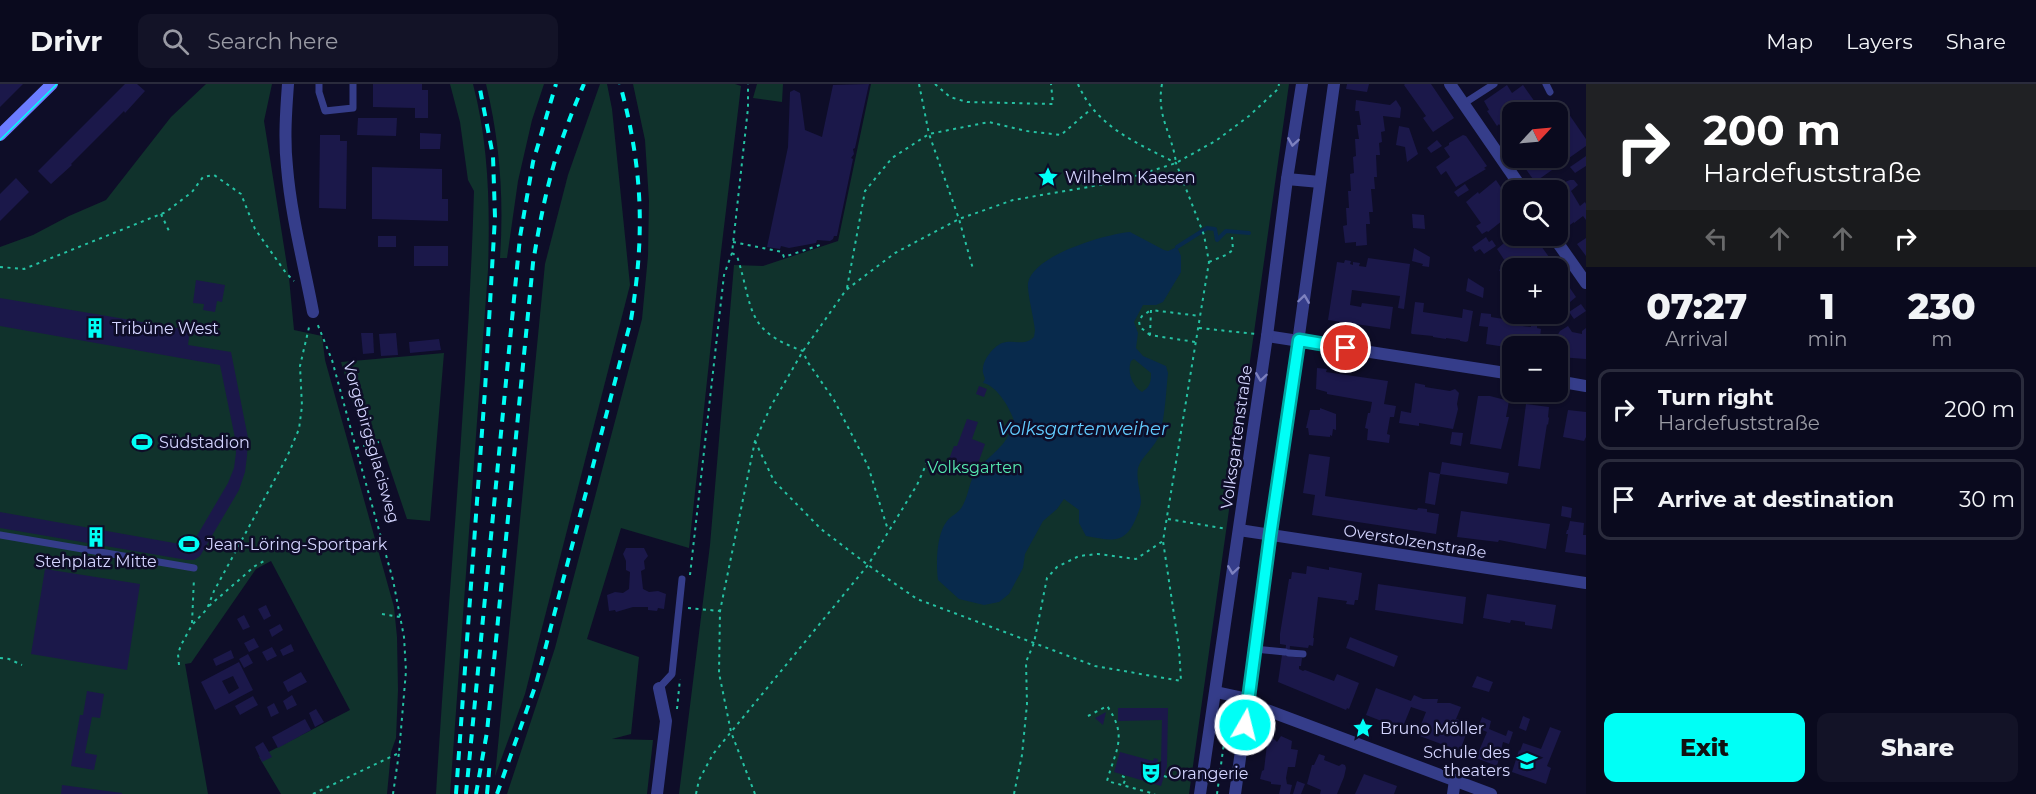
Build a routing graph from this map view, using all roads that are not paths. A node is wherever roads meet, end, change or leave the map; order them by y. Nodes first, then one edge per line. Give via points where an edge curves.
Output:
1 (52, 84) edge
2 (288, 84) edge
3 (319, 84) edge
4 (353, 84) edge
5 (1302, 84) edge
6 (1334, 84) edge
7 (1450, 84) edge
8 (1494, 84) edge
9 (1546, 84) edge
10 (1550, 92) dead end
11 (1463, 104) junction
12 (0, 135) edge
13 (1287, 179) junction
14 (1516, 180) edge
15 (1320, 182) junction
16 (1561, 246) edge
17 (1586, 283) edge
18 (313, 312) road end
19 (1267, 336) junction
20 (1299, 340) junction
21 (1502, 372) edge
22 (1568, 383) edge
23 (1586, 386) edge
24 (1239, 530) junction
25 (0, 535) edge
26 (1270, 536) junction
27 (194, 568) dead end
28 (686, 578) road end
29 (1586, 583) edge
30 (1255, 649) junction
31 (1303, 654) dead end
32 (659, 688) joint
33 (1216, 692) junction
34 (1248, 702) junction
35 (1455, 780) junction
36 (657, 794) edge
37 (1200, 794) edge
38 (1235, 794) edge
39 (1453, 794) edge
40 (1491, 794) edge

1 - 12 street
2 - 18 street via 287,166
3 - 4 lane via 325,111 353,108
5 -> 13 street, Volksgartenstraße
6 - 15 street
7 - 11 street
8 - 11 lane
9 - 10 lane
11 - 14 street
13 - 15 street
13 - 19 street, Volksgartenstraße
20 -> 15 street
16 - 17 street
19 - 20 street
19 -> 24 street, Volksgartenstraße
20 - 21 street
20 - 26 street
22 - 23 street
24 - 26 street, Overstolzenstraße
24 -> 33 street, Volksgartenstraße
25 - 27 lane
26 - 29 street, Overstolzenstraße
26 - 30 street
28 - 32 lane via 672,674
30 - 31 lane
30 - 34 street
32 - 36 street via 666,721
33 - 34 street
33 - 37 street, Volksgartenstraße
34 - 35 street
34 - 38 street
35 - 39 street
35 - 40 street

